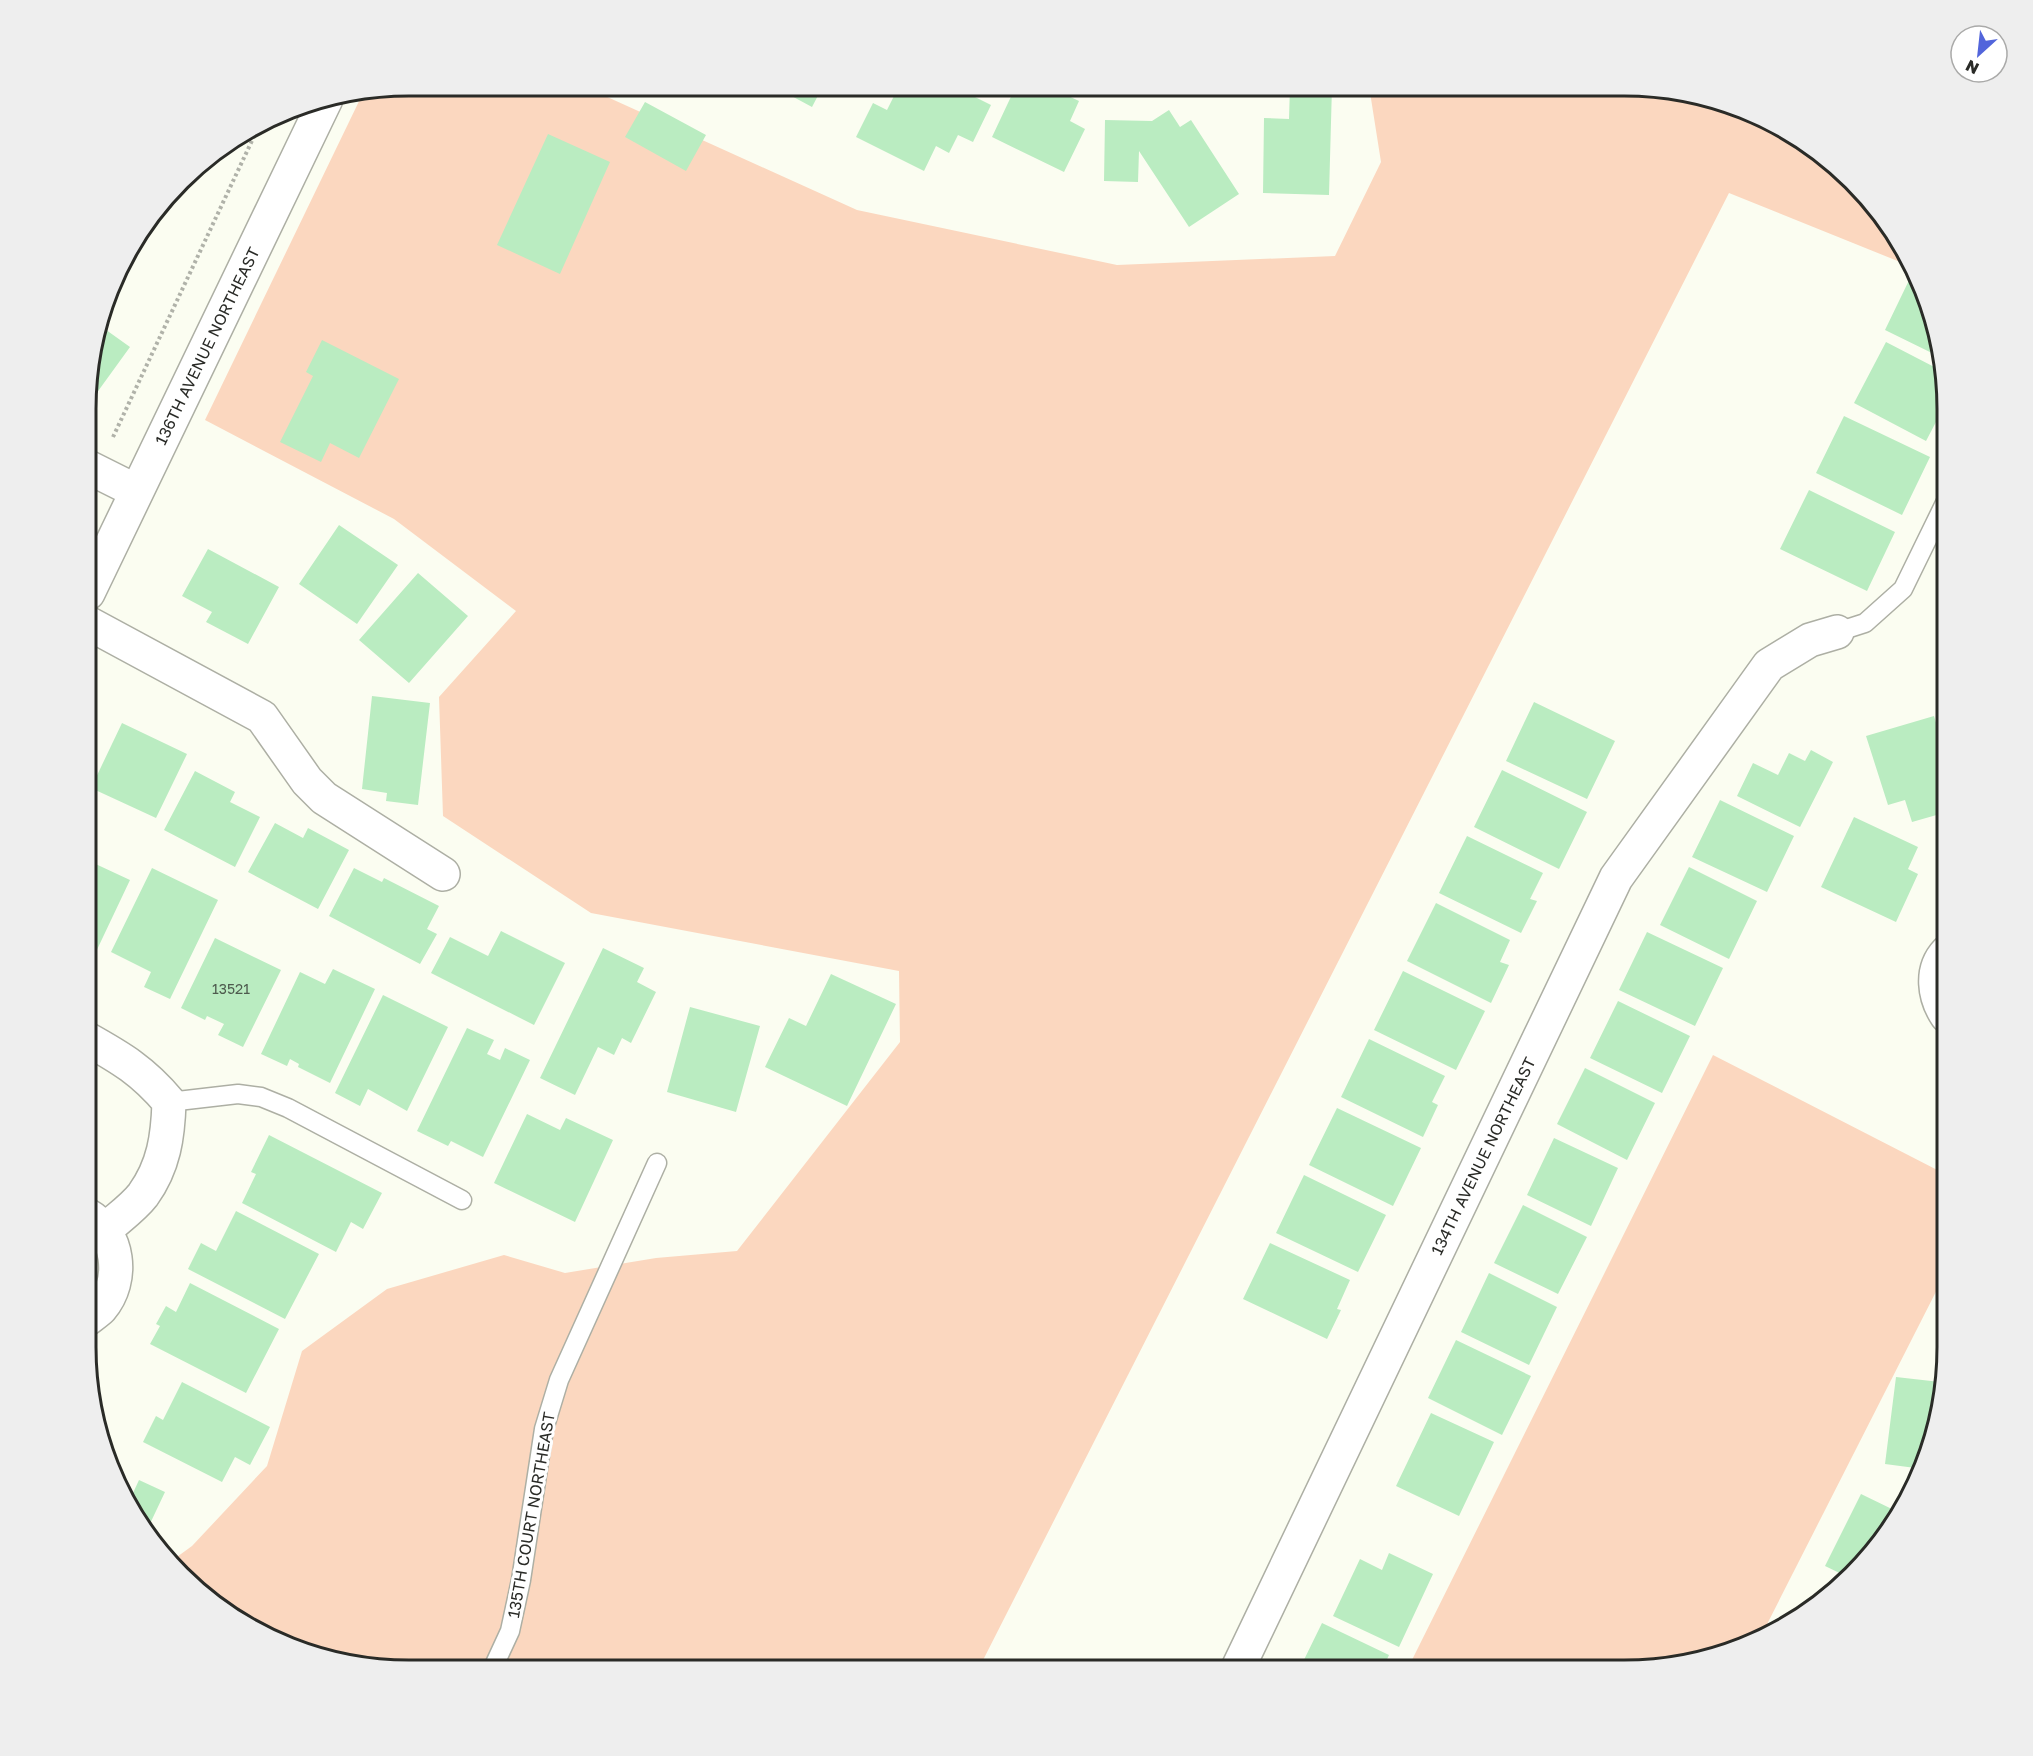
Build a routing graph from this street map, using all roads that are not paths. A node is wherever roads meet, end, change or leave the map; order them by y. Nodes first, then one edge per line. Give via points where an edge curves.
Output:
1 (321, 109) edge
2 (96, 470) edge
3 (136, 491) junction
4 (1937, 519) edge
5 (96, 576) edge
6 (96, 627) edge
7 (1837, 632) joint
8 (443, 874) dead end
9 (1937, 973) edge
10 (1937, 994) edge
11 (96, 1044) edge
12 (169, 1102) junction
13 (657, 1163) dead end
14 (462, 1200) dead end
15 (96, 1222) edge
16 (96, 1312) edge
17 (497, 1660) edge
18 (1242, 1660) edge

1 - 3 street, 136TH AVENUE NORTHEAST
2 - 3 street
3 - 5 street, 136TH AVENUE NORTHEAST
4 - 7 lane via 1903,589 1865,623
6 - 8 street via 262,717 307,781 324,798
7 - 18 street, 134TH AVENUE NORTHEAST via 1810,640 1768,665 1616,878
9 - 10 street
11 - 12 street via 129,1062
12 - 14 lane via 238,1094 261,1096
12 - 15 street via 168,1135 160,1165 142,1196
13 - 17 lane, 135TH COURT NORTHEAST via 559,1380 544,1429 510,1631
15 - 16 street via 115,1251 116,1271 112,1290

